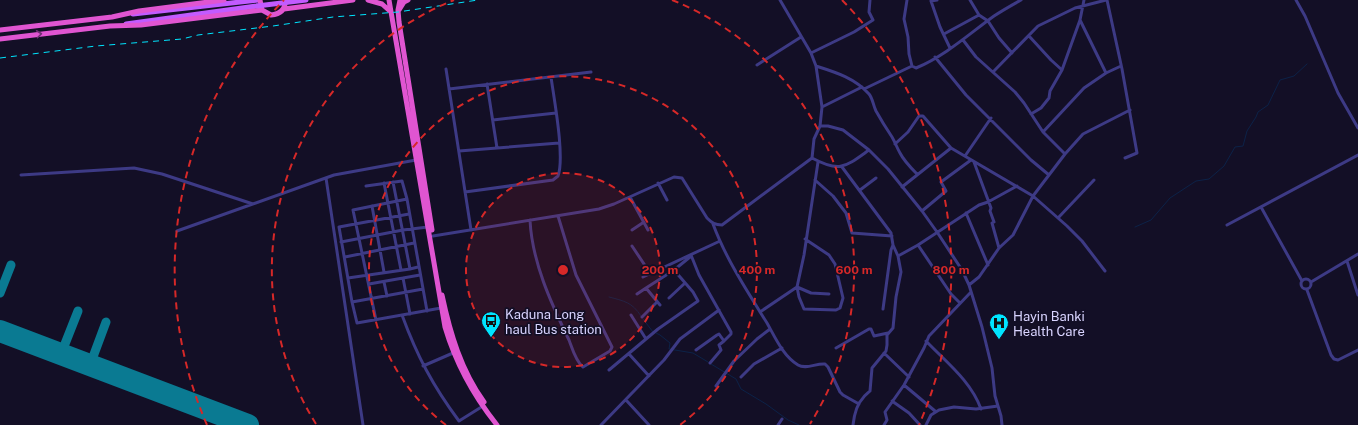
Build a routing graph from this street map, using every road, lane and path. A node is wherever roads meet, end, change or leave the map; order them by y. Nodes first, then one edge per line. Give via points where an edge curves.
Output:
1 (224, 0) edge
2 (285, 0) edge
3 (306, 0) edge
4 (353, 0) edge
5 (368, 0) edge
6 (389, 0) edge
7 (400, 0) edge
8 (408, 0) edge
9 (780, 0) edge
10 (870, 0) edge
11 (907, 0) edge
12 (937, 0) edge
13 (970, 0) edge
14 (1021, 0) edge
15 (1084, 0) edge
16 (1106, 0) edge
17 (1296, 0) edge
18 (258, 2) edge
19 (1084, 5) junction
20 (284, 9) junction
21 (262, 10) junction
22 (398, 10) junction
23 (392, 12) junction
24 (979, 15) junction
25 (110, 17) junction
26 (1080, 20) junction
27 (988, 21) junction
28 (112, 26) junction
29 (0, 30) edge
30 (944, 34) junction
31 (801, 36) junction
32 (1029, 36) junction
33 (0, 39) edge
34 (963, 40) junction
35 (950, 48) junction
36 (811, 53) junction
37 (1012, 53) junction
38 (935, 58) junction
39 (757, 65) dead end
40 (816, 66) junction
41 (912, 66) junction
42 (1121, 66) junction
43 (446, 69) dead end
44 (1062, 70) junction
45 (591, 72) dead end
46 (993, 72) junction
47 (1106, 73) junction
48 (551, 77) junction
49 (487, 84) junction
50 (863, 88) junction
51 (449, 89) junction
52 (822, 108) junction
53 (1130, 110) junction
54 (556, 113) junction
55 (1031, 114) junction
56 (991, 118) junction
57 (493, 120) junction
58 (820, 126) junction
59 (1358, 128) edge
60 (1042, 132) junction
61 (559, 143) junction
62 (895, 144) junction
63 (497, 148) junction
64 (952, 148) junction
65 (869, 150) junction
66 (459, 151) junction
67 (1065, 154) junction
68 (1358, 155) edge
69 (965, 156) junction
70 (812, 158) junction
71 (1125, 158) dead end
72 (417, 160) junction
73 (972, 161) junction
74 (818, 162) junction
75 (842, 167) junction
76 (917, 174) junction
77 (20, 175) dead end
78 (1049, 175) junction
79 (326, 178) junction
80 (876, 178) dead end
81 (815, 180) junction
82 (1094, 180) dead end
83 (393, 182) junction
84 (384, 183) junction
85 (658, 183) junction
86 (366, 186) dead end
87 (403, 186) junction
88 (1017, 186) junction
89 (902, 187) junction
90 (394, 188) junction
91 (860, 190) junction
92 (465, 192) junction
93 (1033, 196) junction
94 (630, 197) junction
95 (407, 199) junction
96 (668, 200) dead end
97 (397, 201) junction
98 (988, 202) junction
99 (388, 203) junction
100 (254, 204) junction
101 (372, 206) junction
102 (1261, 207) junction
103 (922, 211) junction
104 (966, 213) junction
105 (409, 214) junction
106 (400, 216) junction
107 (558, 216) junction
108 (392, 217) junction
109 (1058, 218) junction
110 (374, 220) junction
111 (530, 220) junction
112 (644, 222) junction
113 (356, 224) junction
114 (713, 224) junction
115 (1227, 225) dead end
116 (428, 227) junction
117 (412, 229) junction
118 (403, 230) junction
119 (471, 230) junction
120 (632, 230) dead end
121 (648, 230) dead end
122 (394, 231) junction
123 (177, 232) dead end
124 (937, 232) junction
125 (377, 235) junction
126 (433, 236) junction
127 (892, 236) junction
128 (359, 238) junction
129 (805, 239) junction
130 (720, 241) junction
131 (341, 242) junction
132 (414, 243) junction
133 (405, 244) junction
134 (893, 245) junction
135 (918, 245) junction
136 (396, 246) junction
137 (632, 246) dead end
138 (999, 248) junction
139 (380, 250) junction
140 (362, 253) junction
141 (1358, 254) edge
142 (345, 256) junction
143 (691, 256) junction
144 (898, 256) junction
145 (1347, 261) junction
146 (988, 264) junction
147 (418, 267) junction
148 (410, 269) junction
149 (401, 270) junction
150 (674, 270) junction
151 (1105, 271) dead end
152 (386, 272) junction
153 (650, 273) junction
154 (367, 275) junction
155 (420, 275) junction
156 (643, 277) dead end
157 (348, 278) junction
158 (403, 278) junction
159 (389, 281) junction
160 (1302, 281) junction
161 (384, 282) junction
162 (1311, 282) junction
163 (685, 283) junction
164 (369, 284) junction
165 (969, 285) junction
166 (797, 287) junction
167 (646, 288) junction
168 (423, 289) junction
169 (1307, 290) junction
170 (406, 292) junction
171 (971, 292) junction
172 (637, 294) dead end
173 (828, 294) dead end
174 (1358, 295) edge
175 (387, 296) junction
176 (372, 298) junction
177 (669, 298) dead end
178 (352, 302) junction
179 (657, 302) junction
180 (960, 303) junction
181 (660, 306) dead end
182 (441, 308) junction
183 (883, 309) dead end
184 (719, 310) junction
185 (427, 311) junction
186 (760, 312) junction
187 (410, 314) junction
188 (402, 315) junction
189 (631, 315) dead end
190 (642, 317) dead end
191 (376, 320) junction
192 (770, 329) junction
193 (888, 333) junction
194 (646, 339) junction
195 (724, 340) junction
196 (926, 341) junction
197 (782, 348) junction
198 (836, 348) dead end
199 (696, 350) dead end
200 (1358, 350) edge
201 (453, 353) junction
202 (884, 353) junction
203 (629, 354) junction
204 (710, 363) dead end
205 (423, 366) junction
206 (609, 370) dead end
207 (649, 376) junction
208 (741, 377) dead end
209 (909, 377) junction
210 (904, 385) junction
211 (716, 386) dead end
212 (626, 400) junction
213 (892, 401) junction
214 (858, 404) junction
215 (483, 406) junction
216 (998, 406) junction
217 (981, 409) junction
218 (935, 411) junction
219 (782, 419) dead end
220 (363, 425) edge
221 (497, 425) edge
222 (502, 425) edge
223 (600, 425) edge
224 (649, 425) edge
225 (778, 425) edge
226 (853, 425) edge
227 (884, 425) edge
228 (920, 425) edge
229 (926, 425) edge
230 (1002, 425) edge

1 - 25 highway via 139,10
2 - 20 highway
3 - 18 main road, bridge
4 - 20 highway
5 - 23 highway via 384,5
6 - 23 highway
7 - 22 highway
8 - 22 highway
9 - 31 street
10 - 36 street via 869,12 873,20
11 - 41 street via 904,19
12 - 30 street via 931,1
13 - 24 street
14 - 27 street
15 - 19 street
16 - 19 street
16 - 42 street
17 - 59 street via 1338,92
18 - 21 highway
18 - 25 main road
18 - 28 main road
19 - 26 street
19 - 32 street via 1038,26
20 - 21 highway via 276,15
21 - 28 highway via 141,25
22 - 126 highway
23 - 72 highway
24 - 27 street
24 - 30 street
25 - 28 highway
25 - 29 highway
26 - 44 street
26 - 47 street
27 - 34 street
27 - 37 street
33 -> 28 highway
30 - 35 street
31 - 36 street
31 - 39 street
32 - 37 street
32 - 44 street
34 - 35 street
34 - 46 street via 976,57
35 - 38 street
36 - 40 street
37 - 46 street
38 - 41 street via 918,67
38 - 56 street via 966,95
40 - 50 street via 839,73
40 - 52 street
41 - 50 street
42 - 47 street
42 - 53 street
43 - 51 street
44 - 55 street via 1050,91 1049,98 1041,108
45 - 48 street
46 - 55 street via 1015,92
47 - 60 street via 1084,88
48 - 49 street
48 - 54 street
49 - 51 street
49 - 57 street
50 - 52 street
50 - 62 street via 872,99
51 - 66 street
52 - 58 street
53 - 67 street via 1083,134
53 - 71 street via 1137,153
54 - 57 street
54 - 61 street
55 - 60 street
56 - 69 street
56 - 78 street
57 - 63 street
58 - 65 street via 843,130
58 - 70 street via 814,139
60 - 67 street
61 - 63 street
61 - 92 street via 560,172 553,180
62 - 64 street via 921,115
62 - 76 street
63 - 66 street
64 - 69 street
64 - 76 street
65 - 75 street
65 - 89 street
66 - 92 street
67 - 78 street
68 - 102 street
69 - 73 street
70 - 74 street
70 - 114 street via 722,225
72 - 79 street
72 - 116 highway
73 - 88 street
73 - 98 street
73 - 103 street via 941,182 946,191
74 - 75 street
74 - 81 street
75 - 91 street
76 - 89 street
77 - 100 street via 134,168 162,174
78 - 93 street
79 - 100 street
79 - 220 street
80 - 91 street
81 - 127 street via 833,196 846,213 852,233
81 - 129 street
82 - 109 street
83 - 84 street
83 - 87 street via 401,181
83 - 90 street
84 - 86 street
84 - 99 street
85 - 94 street
85 - 96 street
85 - 114 street via 674,177 682,178
87 - 90 street
87 - 95 street
88 - 93 street
88 - 98 street
89 - 103 street
90 - 97 street
91 - 127 street
92 - 119 street
93 - 109 street
93 - 138 street via 1012,235
94 - 107 street via 599,209
94 - 112 street
95 - 97 street
95 - 105 street
97 - 99 street
97 - 106 street
98 - 104 street
98 - 138 street
99 - 101 street
99 - 108 street
100 - 123 street
101 - 110 street
101 - 113 street via 353,210
102 - 115 street
102 - 160 street
103 - 124 street
104 - 124 street
104 - 146 street
105 - 106 street
105 - 117 street
106 - 108 street
106 - 118 street
107 - 111 street
107 - 111 street via 576,275 612,347 610,351 583,367 565,333 541,275
108 - 110 street
108 - 122 street
109 - 151 street via 1082,241
110 - 113 street
110 - 125 street
111 - 119 street
112 - 120 street
112 - 121 street
113 - 128 street
113 - 131 street via 339,228
114 - 130 street
116 - 117 street
116 - 182 highway
117 - 118 street
117 - 132 street
118 - 122 street
118 - 133 street
119 - 126 street
122 - 125 street
122 - 136 street
124 - 135 street
124 - 165 street
125 - 128 street
125 - 139 street
126 - 222 highway via 438,272 454,343 462,364 482,400
127 - 134 street
128 - 131 street
128 - 140 street
129 - 166 street
129 - 166 street via 829,255 835,264 843,298 840,308 804,309
130 - 143 street
130 - 186 street
131 - 142 street
132 - 133 street
132 - 147 street
133 - 136 street
133 - 148 street
134 - 144 street
134 - 183 street
135 - 144 street
135 - 180 street
136 - 139 street
136 - 149 street
137 - 153 street
138 - 146 street
139 - 140 street
139 - 152 street
140 - 142 street
140 - 154 street
141 - 145 street
142 - 157 street
143 - 150 street
143 - 153 street
143 - 184 street
144 - 193 street via 900,272 893,328
145 - 162 street
145 - 174 street
146 - 165 street via 979,277
147 - 148 street
147 - 155 street
148 - 149 street
149 - 152 street
150 - 163 street
150 - 167 street
152 - 154 street
152 - 159 street
153 - 156 street
154 - 157 street
154 - 164 street
155 - 158 street
155 - 168 street
157 - 178 street
158 - 159 street
158 - 170 street
159 - 161 street
160 - 162 street via 1305,279
160 - 169 street via 1302,287
161 - 164 street
161 - 175 street
162 - 169 street via 1312,285
163 - 177 street
163 - 194 street via 698,301
164 - 176 street
165 - 171 street
166 - 173 street via 811,293
166 - 186 street
167 - 172 street
167 - 179 street
168 - 170 street
168 - 185 street
169 - 200 street via 1334,359 1338,360
170 - 175 street
170 - 187 street
171 - 180 street
171 - 216 street via 987,346
175 - 176 street
176 - 178 street
176 - 191 street
178 - 191 street via 357,323
179 - 181 street
179 - 190 street
180 - 196 street
182 - 185 street
182 - 201 highway
184 - 195 street via 731,332
184 - 207 street via 686,334
185 - 187 street
186 - 192 street
187 - 188 street
188 - 191 street
188 - 205 street
189 - 194 street
192 - 197 street
192 - 211 street via 734,361
193 - 198 street via 874,336 871,329 868,329
193 - 202 street
194 - 203 street
195 - 199 street via 718,334
195 - 204 street via 719,345 721,350
196 - 209 street
196 - 217 street via 969,386 977,397
197 - 208 street via 754,364
197 - 214 street via 803,367 825,364 842,395
201 - 205 street
201 - 215 highway
202 - 209 street
202 - 214 street via 872,368 870,391
203 - 206 street
203 - 207 street
205 - 215 street via 458,421
207 - 212 street
209 - 210 street
210 - 213 street
210 - 218 street
212 - 223 street
212 - 224 street
213 - 227 street via 884,412 887,420
213 - 228 street
214 - 226 street
215 - 221 highway
216 - 217 street
216 - 230 street
217 - 218 street via 954,407
218 - 229 street
219 - 225 street

